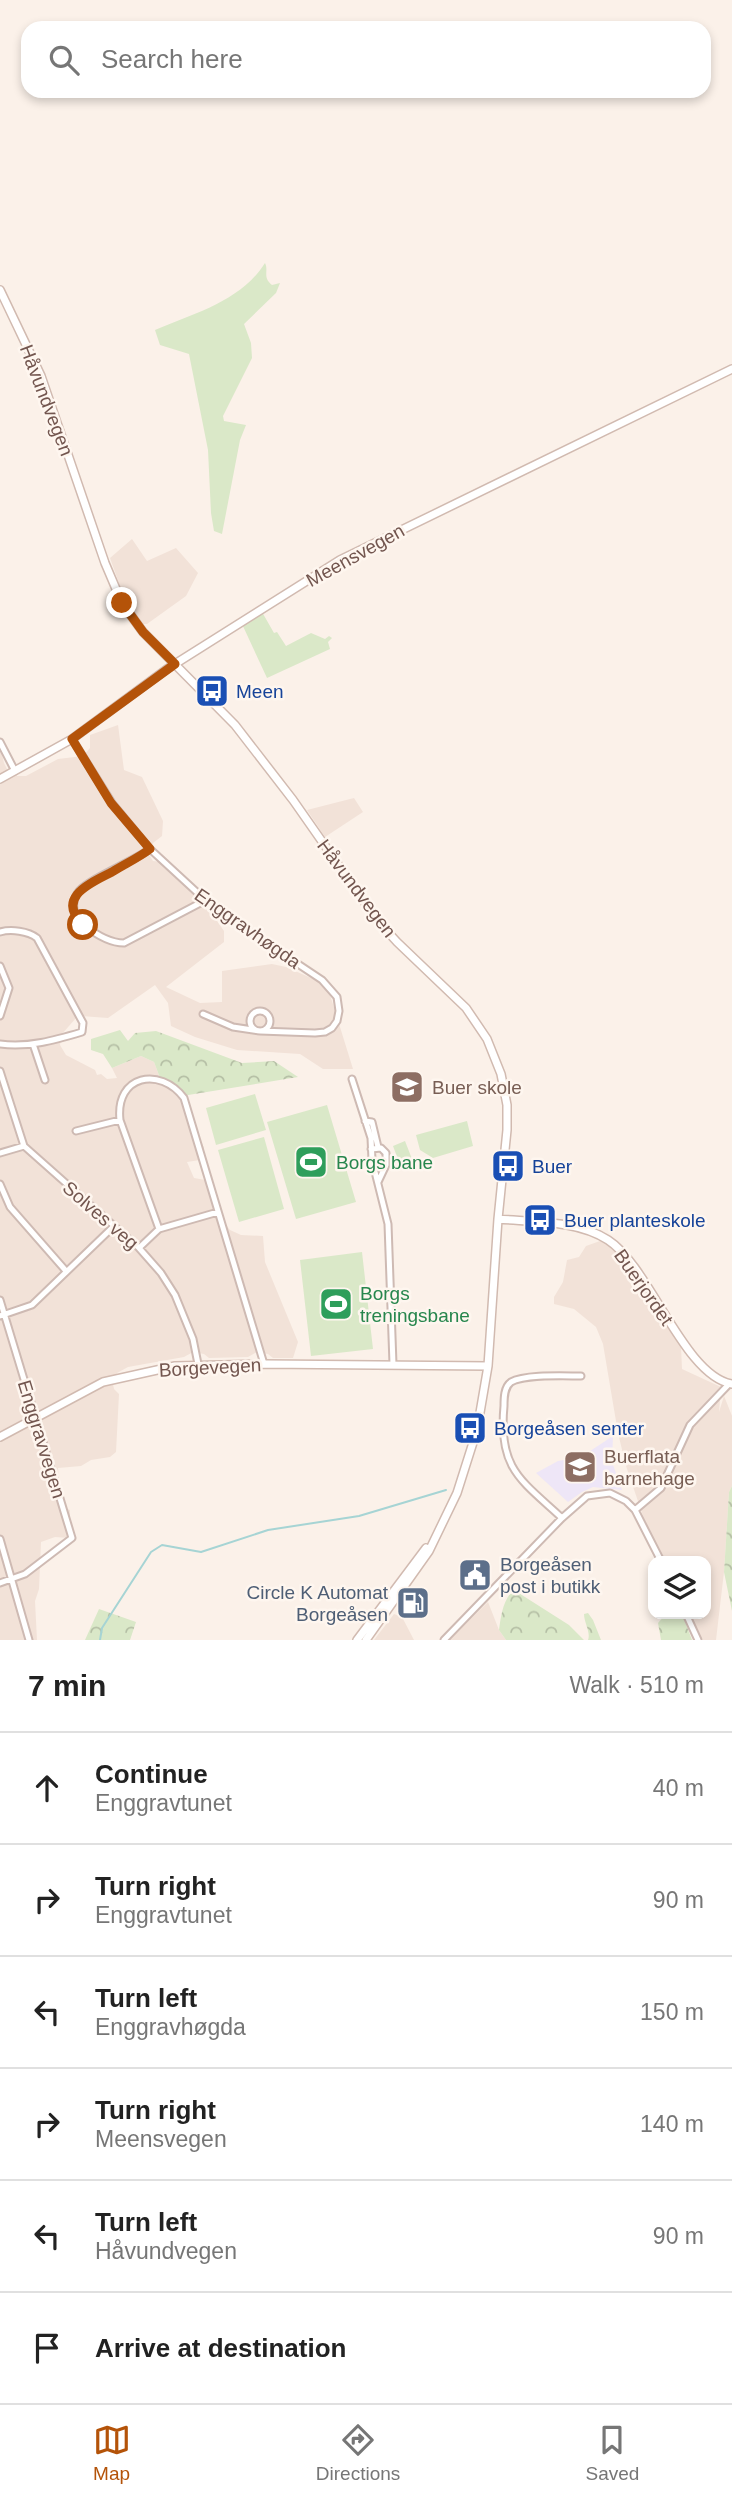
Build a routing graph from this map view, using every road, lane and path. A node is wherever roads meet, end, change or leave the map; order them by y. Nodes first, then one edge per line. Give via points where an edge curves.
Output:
1 (0, 290) edge
2 (732, 369) edge
3 (175, 664) junction
4 (72, 739) junction
5 (0, 742) edge
6 (15, 771) junction
7 (0, 779) edge
8 (150, 849) junction
9 (204, 901) junction
10 (0, 932) edge
11 (0, 967) edge
12 (203, 1014) dead end
13 (0, 1016) edge
14 (0, 1044) edge
15 (33, 1044) junction
16 (0, 1071) edge
17 (352, 1079) dead end
18 (45, 1080) dead end
19 (120, 1120) junction
20 (76, 1131) dead end
21 (23, 1146) junction
22 (375, 1148) junction
23 (0, 1153) edge
24 (378, 1182) junction
25 (0, 1184) edge
26 (218, 1212) junction
27 (498, 1219) junction
28 (113, 1227) junction
29 (159, 1229) junction
30 (139, 1248) junction
31 (66, 1271) junction
32 (0, 1300) edge
33 (2, 1315) edge
34 (198, 1364) junction
35 (264, 1364) junction
36 (393, 1364) junction
37 (488, 1366) junction
38 (581, 1376) dead end
39 (731, 1384) edge
40 (35, 1417) junction
41 (0, 1437) edge
42 (635, 1510) junction
43 (562, 1518) junction
44 (437, 1534) junction
45 (0, 1539) edge
46 (658, 1556) edge
47 (13, 1581) junction
48 (0, 1583) edge
49 (688, 1619) edge
50 (29, 1640) edge
51 (357, 1640) edge
52 (366, 1640) edge
53 (444, 1640) edge
54 (698, 1640) edge

1 - 3 main road, Håvundvegen via 41,376 117,593 143,632
2 - 3 main road, Meensvegen via 340,560
3 - 4 main road, Meensvegen
3 - 27 main road, Håvundvegen via 251,745 377,919 480,1028 502,1074 507,1105
4 - 6 main road, Meensvegen
4 - 8 street, Enggravhøgda via 106,795
5 - 6 street
6 - 7 main road, Meensvegen
8 - 9 street, Enggravhøgda
8 - 9 street via 81,889 73,902 80,922 105,938 124,943
9 - 12 street, Enggravhøgda via 333,989 339,1016 329,1030 316,1033 229,1026
10 - 15 street via 10,930 37,938 83,1023 82,1032
11 - 13 street via 9,988
14 - 15 street
15 - 18 street
16 - 21 street
17 - 22 street
19 - 20 street
19 - 26 street via 121,1098 130,1086 144,1079 159,1080 179,1091
19 - 29 street
21 - 23 street
21 - 28 street, Solves veg
22 - 24 street
22 - 24 street via 385,1150 387,1157
24 - 36 street via 389,1236
25 - 31 street via 10,1208
26 - 29 street
26 - 35 street
27 - 37 main road, Håvundvegen
27 - 39 main road, Buerjordet via 571,1226 608,1240 633,1265 688,1349 718,1378
28 - 30 street, Solves veg
28 - 31 street
29 - 30 street
30 - 34 street, Solves veg via 175,1295
31 - 33 street via 32,1305
32 - 33 street, Enggravvegen
33 - 40 street, Enggravvegen
34 - 35 main road, Borgevegen
34 - 40 main road, Borgevegen via 103,1382
35 - 36 main road, Borgevegen
36 - 37 main road, Borgevegen
37 - 44 main road, Håvundvegen via 471,1452
38 - 43 street via 521,1379 506,1389 503,1435 509,1459 526,1487
39 - 42 street via 690,1425 661,1488
40 - 41 main road, Borgevegen
40 - 47 street, Enggravvegen via 72,1538
42 - 43 street via 621,1497 599,1493 580,1501
42 - 46 street
43 - 53 street
44 - 51 main road, Håvundvegen
44 - 52 main road, Håvundvegen via 421,1565
45 - 47 street
47 - 48 street
47 - 50 street
49 - 54 street

